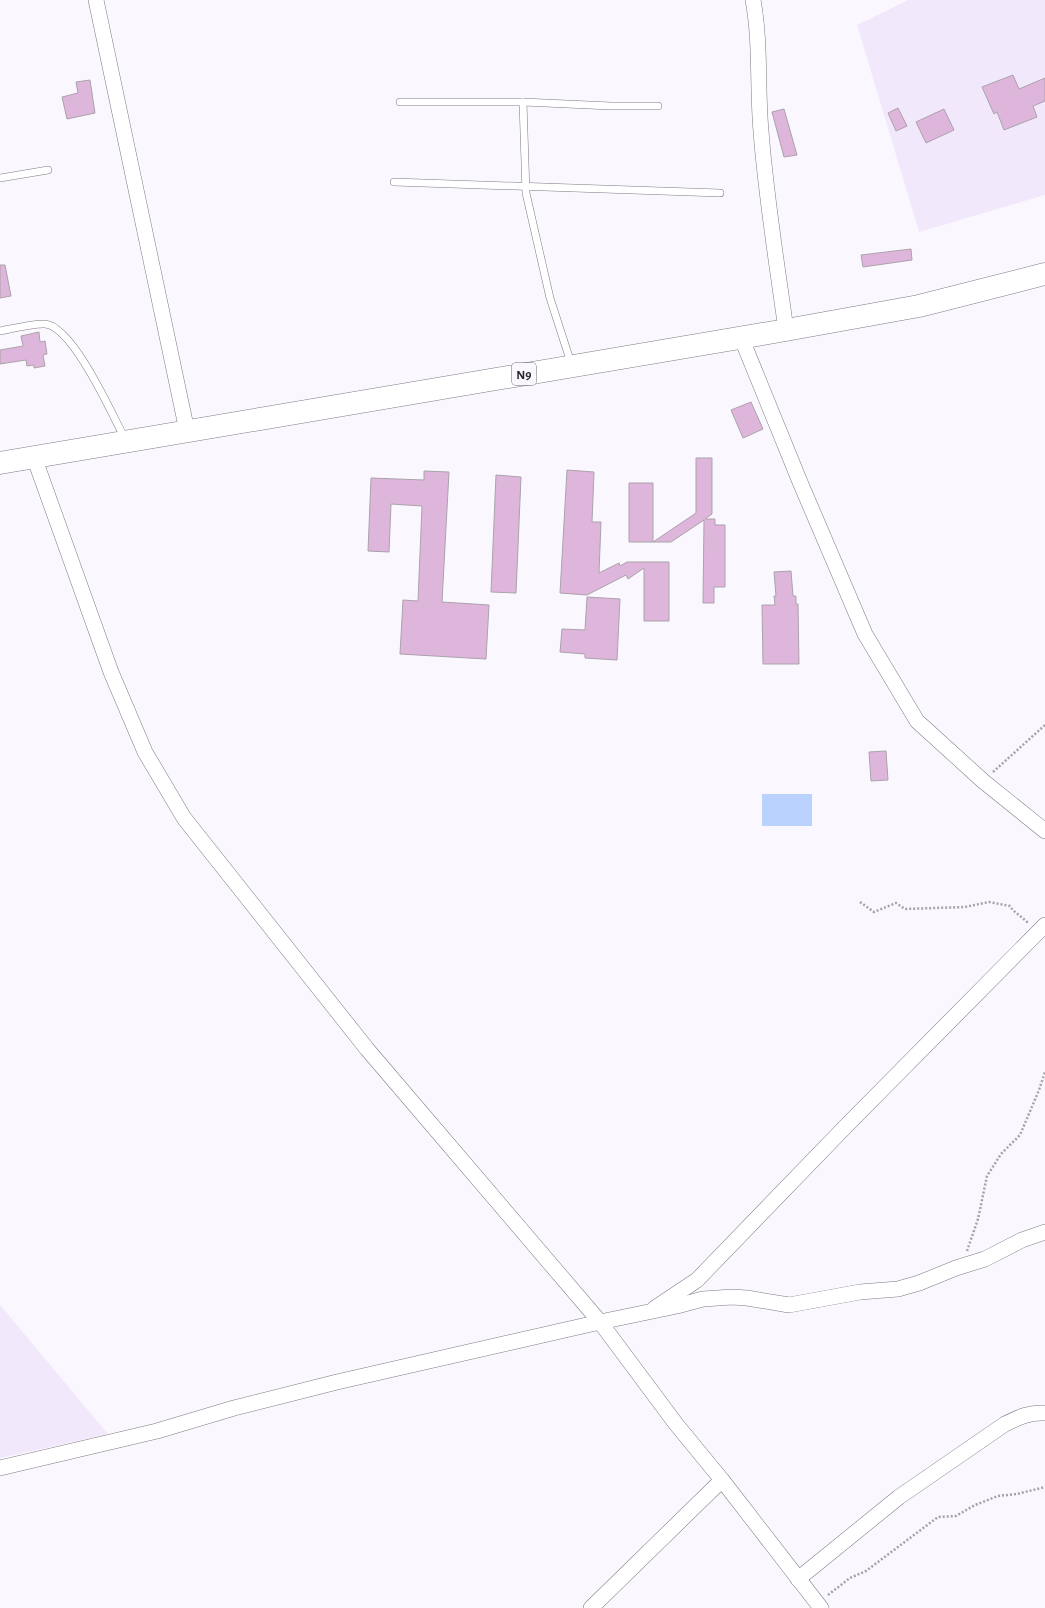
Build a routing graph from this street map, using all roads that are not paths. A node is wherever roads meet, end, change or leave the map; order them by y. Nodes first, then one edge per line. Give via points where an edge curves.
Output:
1 (96, 0) edge
2 (753, 0) edge
3 (400, 102) dead end
4 (524, 102) junction
5 (658, 106) dead end
6 (48, 170) dead end
7 (0, 178) edge
8 (394, 182) dead end
9 (526, 186) junction
10 (720, 193) dead end
11 (1045, 274) edge
12 (786, 330) junction
13 (0, 331) edge
14 (741, 337) junction
15 (572, 366) junction
16 (187, 431) junction
17 (126, 441) junction
18 (34, 457) junction
19 (0, 463) edge
20 (1045, 831) edge
21 (1042, 927) edge
22 (1045, 1232) edge
23 (649, 1312) junction
24 (600, 1322) junction
25 (1045, 1413) edge
26 (0, 1468) edge
27 (722, 1480) junction
28 (798, 1579) junction
29 (819, 1605) edge
30 (591, 1608) edge

1 - 16 street
2 - 12 street via 765,184
3 - 4 lane
4 - 5 lane
4 - 9 lane
6 - 7 lane
8 - 9 lane
9 - 10 lane
9 - 15 lane via 550,298
11 - 12 highway, N9 via 919,306
12 - 14 highway, N9
13 - 17 lane via 46,324 62,332 93,375
14 - 15 highway, N9
14 - 20 street via 865,634 917,721 983,781
15 - 16 highway, N9
16 - 17 highway, N9
17 - 18 highway, N9
18 - 19 highway, N9
18 - 24 street via 111,672 144,752 184,818 367,1049
21 - 23 street via 697,1280
22 - 23 street via 985,1258 898,1289 860,1292 789,1305 747,1298 703,1299
23 - 24 street
24 - 26 street via 337,1382 234,1408 157,1432
24 - 27 street via 671,1418
25 - 28 street via 1035,1412 1005,1424 898,1497
27 - 28 street
27 - 30 street
28 - 29 street

